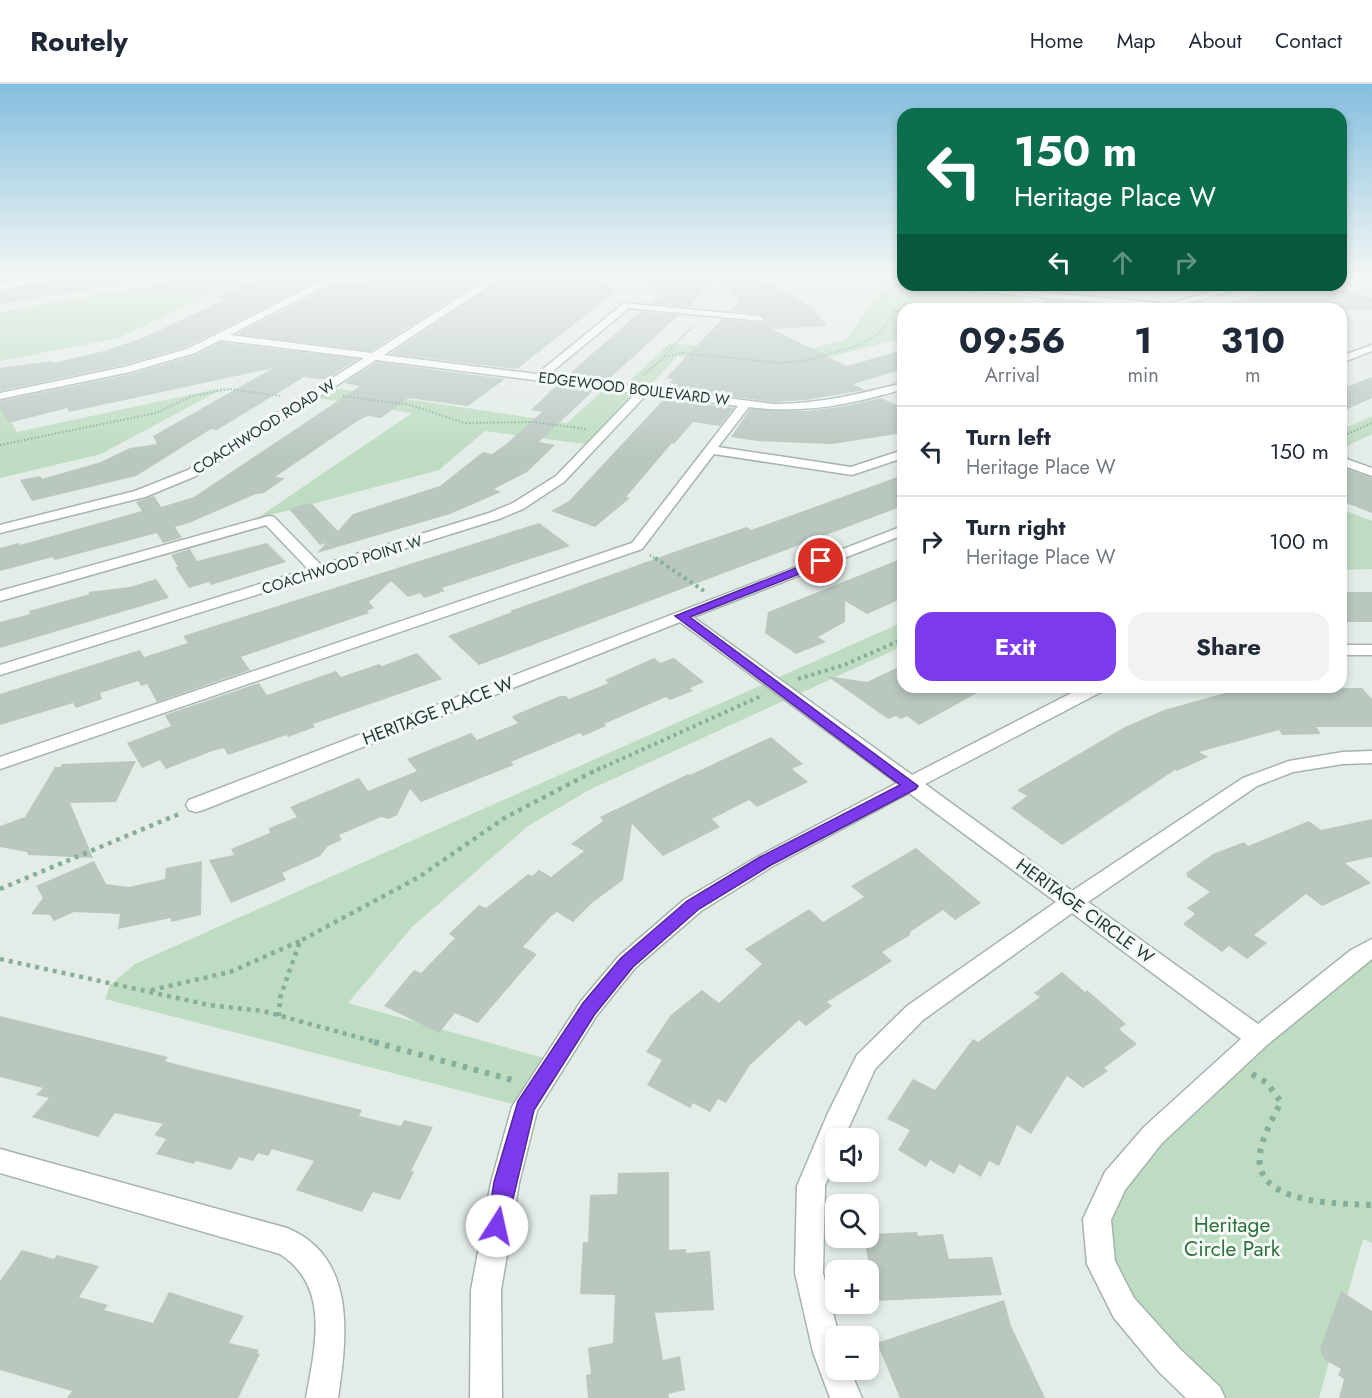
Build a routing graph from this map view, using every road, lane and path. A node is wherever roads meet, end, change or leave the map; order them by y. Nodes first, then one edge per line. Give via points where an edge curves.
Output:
1 (225, 334) edge
2 (409, 334) edge
3 (591, 334) edge
4 (685, 334) edge
5 (878, 334) edge
6 (220, 337) junction
7 (672, 348) junction
8 (1372, 348) edge
9 (683, 353) junction
10 (375, 356) junction
11 (664, 357) junction
12 (1347, 358) edge
13 (540, 376) junction
14 (897, 388) edge
15 (637, 390) junction
16 (319, 392) junction
17 (0, 396) edge
18 (308, 399) junction
19 (746, 403) junction
20 (1372, 423) edge
21 (605, 432) junction
22 (1347, 434) edge
23 (0, 445) edge
24 (712, 450) junction
25 (897, 456) edge
26 (1347, 463) edge
27 (1372, 472) edge
28 (0, 529) edge
29 (897, 532) edge
30 (637, 546) junction
31 (320, 572) junction
32 (0, 596) edge
33 (719, 601) junction
34 (681, 616) junction
35 (897, 642) edge
36 (1347, 650) edge
37 (1372, 650) edge
38 (0, 670) edge
39 (778, 688) junction
40 (1084, 693) edge
41 (1372, 757) edge
42 (0, 763) edge
43 (911, 786) junction
44 (196, 805) joint
45 (0, 889) edge
46 (1072, 901) junction
47 (300, 941) junction
48 (1372, 948) edge
49 (0, 959) edge
50 (149, 991) junction
51 (279, 1016) junction
52 (1258, 1038) junction
53 (1233, 1061) junction
54 (538, 1086) junction
55 (0, 1161) edge
56 (1372, 1205) edge
57 (322, 1398) edge
58 (486, 1398) edge
59 (846, 1398) edge
60 (1209, 1398) edge

1 - 6 street
2 - 10 street, COACHWOOD ROAD W
3 - 13 street
4 - 7 path
5 - 9 path via 859,345 809,360 780,363
6 - 10 street, EDGEWOOD BOULEVARD W
6 - 17 street via 148,365
7 - 9 path
7 - 11 path
8 - 12 street
9 - 11 path
10 - 13 street, EDGEWOOD BOULEVARD W
10 - 16 street, COACHWOOD ROAD W
11 - 15 path
13 - 15 street, EDGEWOOD BOULEVARD W
14 - 19 street, EDGEWOOD BOULEVARD W via 820,407
15 - 19 street, EDGEWOOD BOULEVARD W
15 - 21 street, COACHWOOD POINT W
16 - 18 street, COACHWOOD ROAD W
16 - 21 path via 411,405 464,423 533,422
18 - 23 path via 230,389 190,397 156,413
18 - 28 street, COACHWOOD ROAD W via 167,485
19 - 24 street
20 - 22 path
21 - 31 street, COACHWOOD POINT W via 561,479 518,506
24 - 25 street via 852,471
24 - 30 street
26 - 27 street
29 - 33 street, HERITAGE PLACE W
30 - 33 path
30 - 42 street
31 - 32 street via 269,520
31 - 38 street, COACHWOOD POINT W
33 - 34 street, HERITAGE PLACE W
34 - 39 street
34 - 44 street, HERITAGE PLACE W
35 - 39 path
36 - 37 street
39 - 43 street
39 - 47 path via 598,769 485,830 419,877
40 - 43 street
41 - 46 street via 1289,767 1250,782
43 - 46 street, HERITAGE CIRCLE W
43 - 54 street via 766,861 693,905 627,963 589,1008
44 - 45 path
46 - 52 street, HERITAGE CIRCLE W
46 - 59 street via 915,1013 866,1062 841,1113 811,1186 809,1273 828,1352
47 - 50 path via 230,972
47 - 51 path via 280,998
48 - 52 street
49 - 50 path
50 - 51 path
51 - 54 path
52 - 53 street
53 - 56 path via 1267,1083 1281,1102 1266,1132 1260,1156 1263,1176 1288,1196 1311,1202
53 - 60 street via 1153,1135 1115,1180 1097,1219 1101,1264 1124,1308
54 - 58 street via 525,1107 505,1182 486,1290
55 - 57 street via 287,1242 309,1258 325,1289 332,1321

